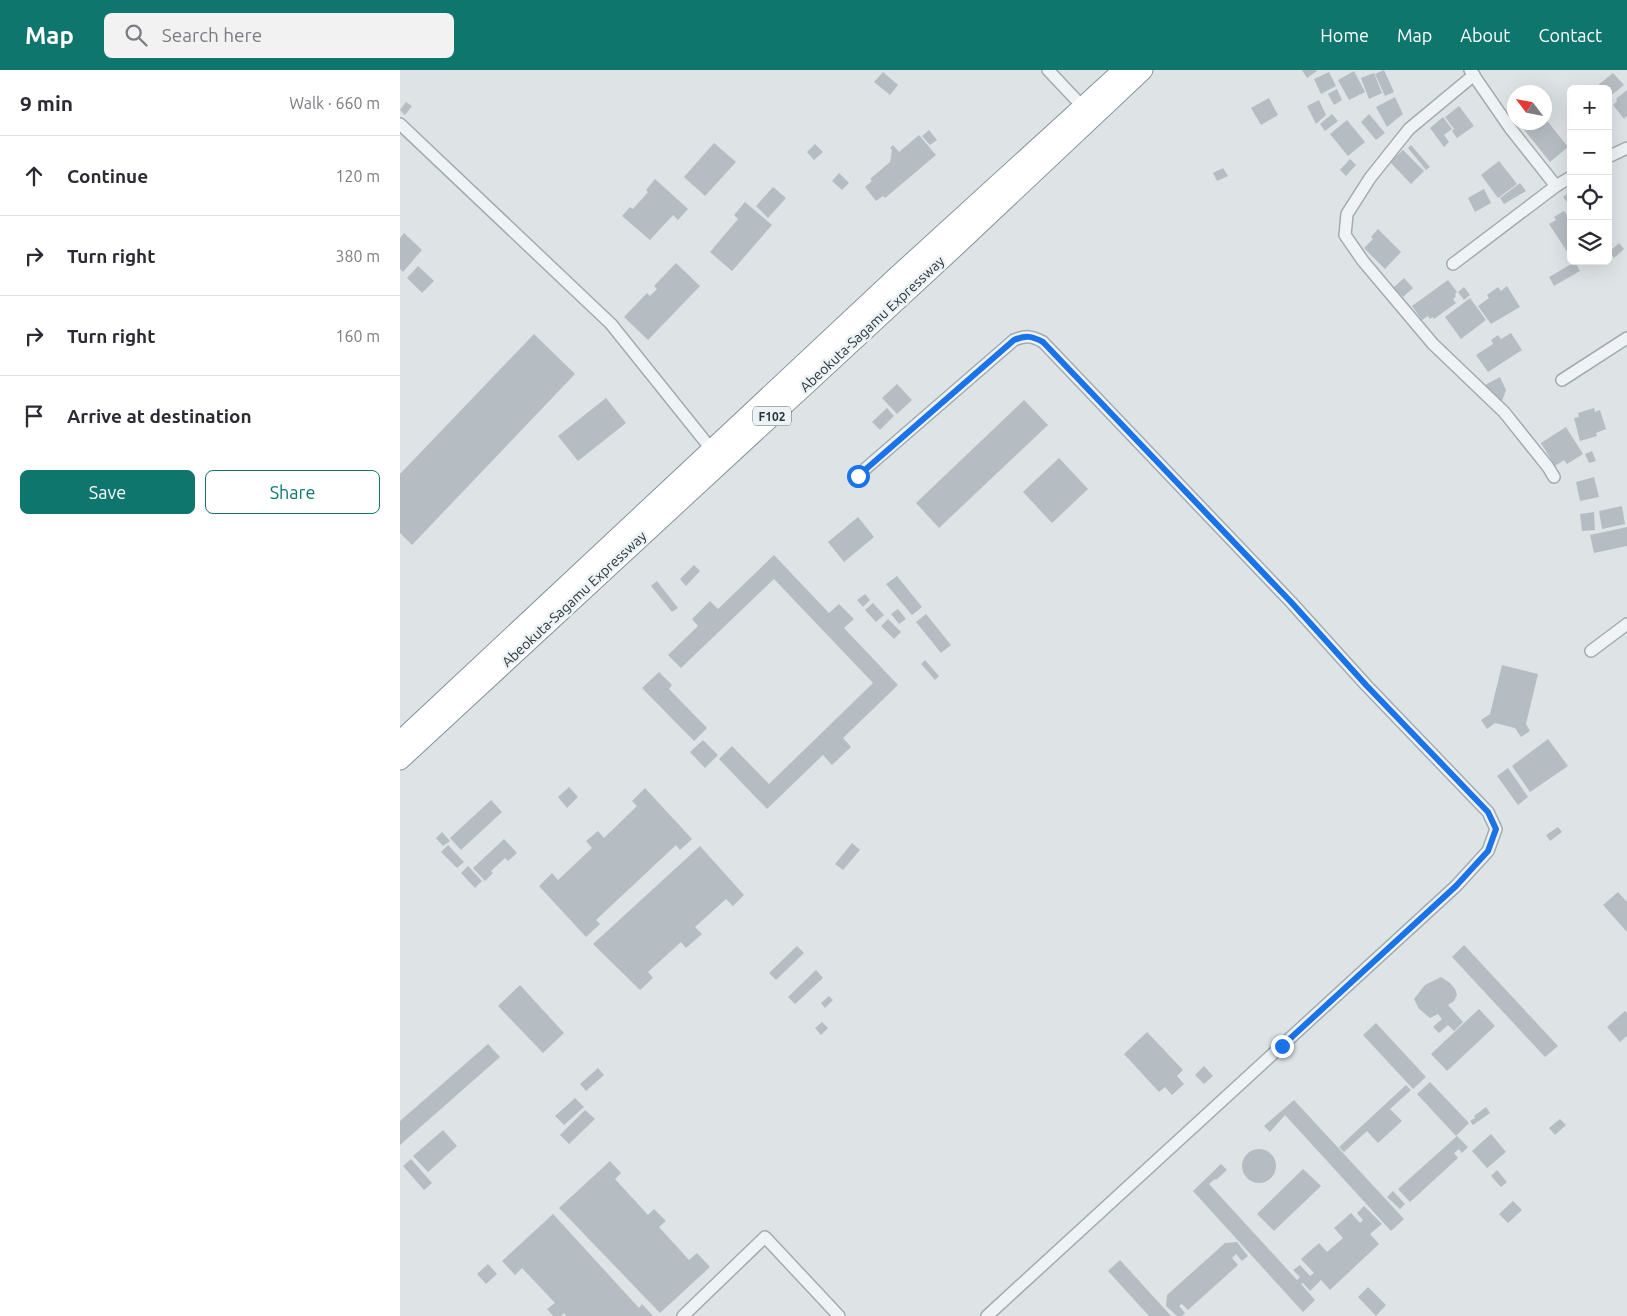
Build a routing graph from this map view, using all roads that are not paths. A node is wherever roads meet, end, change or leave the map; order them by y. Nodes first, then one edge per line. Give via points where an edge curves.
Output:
1 (1048, 70) edge
2 (1123, 70) edge
3 (1143, 70) edge
4 (1472, 73) edge
5 (1082, 106) junction
6 (400, 124) edge
7 (1627, 148) edge
8 (1612, 155) edge
9 (1567, 179) edge
10 (1556, 186) junction
11 (1453, 264) dead end
12 (1627, 338) edge
13 (1562, 380) dead end
14 (712, 450) junction
15 (858, 476) dead end
16 (1554, 477) dead end
17 (1627, 624) edge
18 (1591, 651) dead end
19 (400, 741) edge
20 (400, 760) edge
21 (683, 1316) edge
22 (839, 1316) edge
23 (987, 1316) edge

1 - 5 street
2 - 5 highway, Abeokuta-Sagamu Expressway / F102
3 - 20 highway, Abeokuta-Sagamu Expressway / F102
4 - 10 street
4 - 16 street via 1409,129 1370,178 1347,214 1345,235 1362,261 1432,344 1504,412
5 - 14 highway, Abeokuta-Sagamu Expressway / F102
6 - 14 street via 611,324
7 - 8 street
9 - 10 street
10 - 11 street
12 - 13 street
14 - 19 highway, Abeokuta-Sagamu Expressway / F102
15 - 23 street via 1014,340 1033,336 1043,342 1284,594 1488,812 1496,829 1488,851 1456,886
17 - 18 street
21 - 22 street via 765,1237

